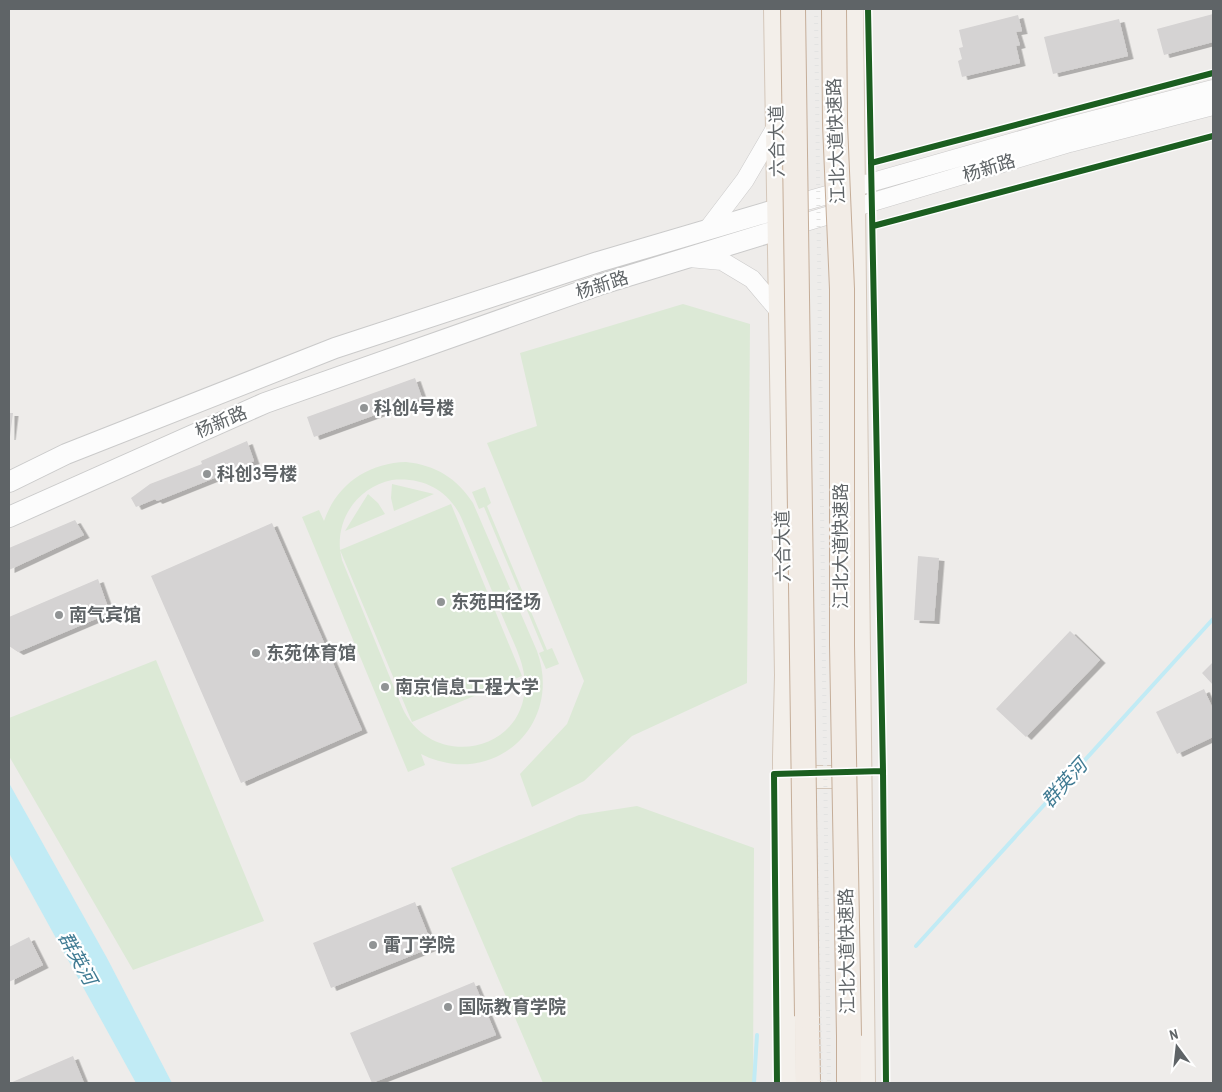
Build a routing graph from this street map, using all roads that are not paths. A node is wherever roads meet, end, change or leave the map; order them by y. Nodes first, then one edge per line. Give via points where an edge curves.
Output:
1 (775, 9) edge
2 (792, 9) edge
3 (834, 9) edge
4 (852, 9) edge
5 (1213, 89) edge
6 (1213, 106) edge
7 (777, 124) junction
8 (855, 198) junction
9 (778, 219) junction
10 (707, 230) junction
11 (686, 257) junction
12 (779, 311) junction
13 (9, 482) edge
14 (9, 517) edge
15 (859, 792) junction
16 (784, 794) junction
17 (785, 1083) edge
18 (808, 1083) edge
19 (849, 1083) edge
20 (864, 1083) edge

1 - 7 main road, 六合大道
2 - 18 highway, bridge
3 - 19 highway, 江北大道快速路, bridge via 842,290 841,635
4 - 8 main road
5 - 8 street, 杨新路 via 1066,127
6 - 8 street, 杨新路
7 - 9 main road, 六合大道
7 - 10 street via 745,180
8 - 9 street, 杨新路
8 - 15 main road
9 - 10 main road, 杨新路
9 - 11 main road, 杨新路
9 - 12 main road, 六合大道
10 - 13 main road, 杨新路 via 335,348 66,454
11 - 12 street via 722,261 752,280
11 - 14 main road, 杨新路 via 264,404
12 - 16 main road, 六合大道 via 786,675
15 - 16 main road via 839,777 809,777
15 - 20 main road
16 - 17 main road, 六合大道

